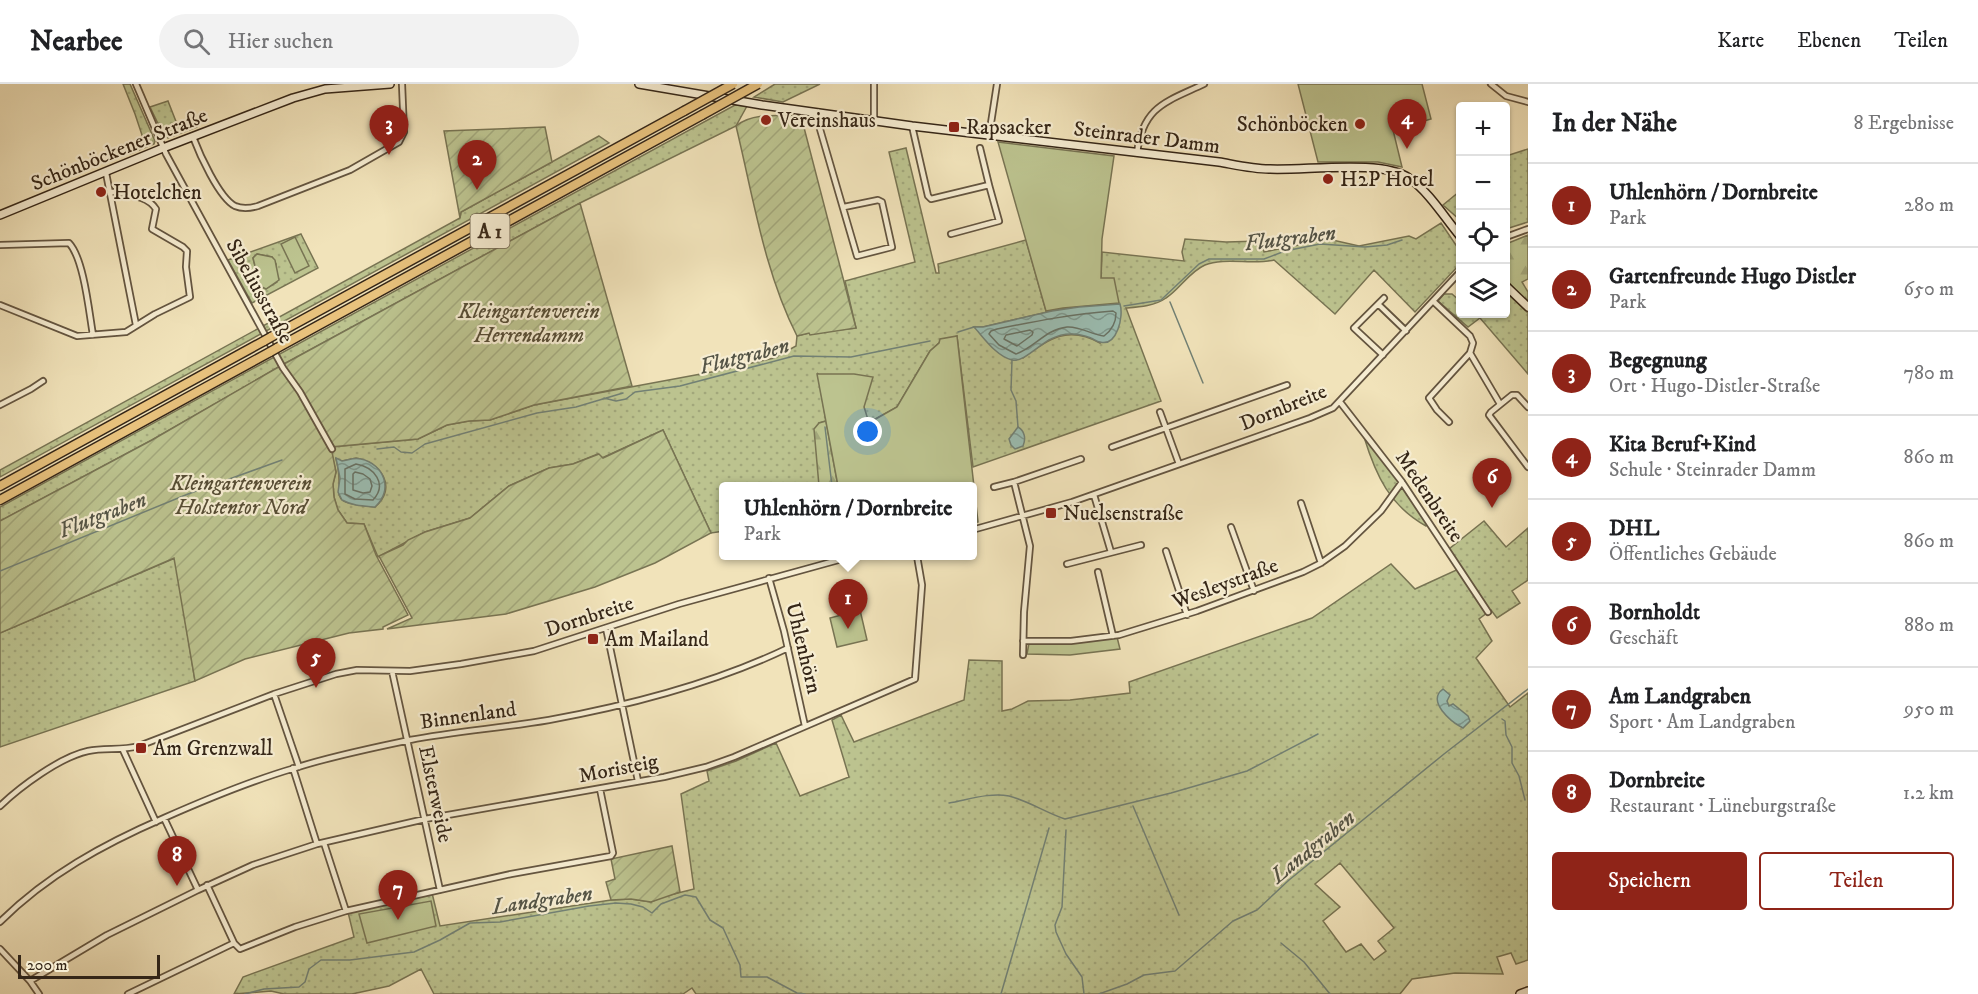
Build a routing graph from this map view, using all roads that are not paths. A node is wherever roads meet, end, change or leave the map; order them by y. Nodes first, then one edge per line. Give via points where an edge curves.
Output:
1 (390, 84) edge
2 (402, 84) edge
3 (639, 84) edge
4 (733, 84) edge
5 (758, 84) edge
6 (874, 84) edge
7 (997, 84) edge
8 (1203, 84) edge
9 (1491, 84) edge
10 (139, 85) edge
11 (1528, 102) edge
12 (816, 112) junction
13 (874, 121) junction
14 (912, 126) junction
15 (989, 136) junction
16 (193, 137) junction
17 (164, 148) junction
18 (980, 148) dead end
19 (1137, 153) junction
20 (106, 172) junction
21 (989, 185) junction
22 (110, 192) junction
23 (844, 207) junction
24 (0, 215) edge
25 (1456, 230) edge
26 (1528, 230) edge
27 (951, 234) dead end
28 (1510, 236) edge
29 (0, 245) edge
30 (1456, 277) edge
31 (1510, 290) edge
32 (1384, 298) dead end
33 (1433, 301) junction
34 (1378, 304) junction
35 (0, 305) edge
36 (1528, 307) edge
37 (136, 326) junction
38 (1406, 331) junction
39 (93, 335) junction
40 (1470, 354) junction
41 (1383, 355) junction
42 (43, 381) dead end
43 (1287, 385) dead end
44 (1340, 402) junction
45 (1500, 404) junction
46 (0, 405) edge
47 (1528, 407) edge
48 (1160, 412) dead end
49 (1449, 422) dead end
50 (1166, 428) junction
51 (1112, 447) dead end
52 (332, 449) dead end
53 (1081, 459) dead end
54 (1179, 464) junction
55 (1528, 467) edge
56 (1014, 482) junction
57 (1402, 482) junction
58 (0, 486) edge
59 (994, 487) dead end
60 (1094, 495) junction
61 (0, 500) edge
62 (1301, 503) dead end
63 (1022, 517) junction
64 (1231, 527) dead end
65 (977, 529) edge
66 (1141, 545) dead end
67 (1166, 551) dead end
68 (1111, 552) junction
69 (835, 560) edge
70 (918, 560) edge
71 (1321, 563) junction
72 (1067, 564) dead end
73 (1098, 573) dead end
74 (769, 578) junction
75 (1254, 591) junction
76 (1488, 612) dead end
77 (1187, 615) junction
78 (606, 628) junction
79 (1113, 636) junction
80 (1023, 641) junction
81 (788, 648) junction
82 (1023, 655) dead end
83 (392, 671) junction
84 (274, 694) junction
85 (621, 704) junction
86 (805, 726) junction
87 (407, 741) junction
88 (123, 750) junction
89 (296, 767) junction
90 (638, 781) junction
91 (600, 789) junction
92 (0, 806) edge
93 (164, 818) junction
94 (425, 819) junction
95 (156, 822) junction
96 (324, 843) junction
97 (317, 844) junction
98 (207, 885) junction
99 (198, 890) junction
100 (440, 890) junction
101 (346, 911) junction
102 (0, 922) edge
103 (234, 943) junction
104 (0, 949) edge
105 (30, 981) junction
106 (1528, 992) edge
107 (39, 994) edge
108 (128, 994) edge
109 (1520, 994) edge

1 - 16 main road, Schönböckener Straße via 314,92
2 - 16 street via 404,132 399,142 339,174 251,208 232,205 226,198
3 - 12 main road
4 - 58 highway, A 1, bridge
5 - 61 highway, A 1, bridge
6 - 13 street
7 - 15 street
8 - 19 street via 1151,113 1139,135
9 - 11 street via 1506,96
10 - 17 street, Sibeliusstraße
12 - 13 main road
12 - 23 street
13 - 14 main road, Steinrader Damm
14 - 15 main road, Steinrader Damm
14 - 21 street via 931,199
15 - 19 main road, Steinrader Damm
16 - 17 main road, Schönböckener Straße
17 - 20 main road, Schönböckener Straße
17 - 52 street, Sibeliusstraße via 283,368
18 - 21 street
19 - 25 main road, Steinrader Damm via 1267,169 1392,170 1413,181
20 - 22 street
20 - 24 main road, Schönböckener Straße
21 - 27 street via 999,221
22 - 37 street
22 - 37 street via 153,204 156,209 152,229 187,251 190,297
23 - 23 street via 882,202 892,247 856,256
26 - 28 street
29 - 39 street via 69,243 78,259
30 - 33 street, Dornbreite
31 - 36 main road
32 - 34 street
33 - 38 street, Dornbreite
33 - 40 street via 1470,336
34 - 38 street
34 - 41 street via 1354,328
35 - 39 street via 77,336
37 - 39 street via 126,332
38 - 41 street, Dornbreite
40 - 45 street
40 - 49 street via 1429,398
41 - 44 street, Dornbreite
42 - 46 street
43 - 50 street, Dornbreite
44 - 54 street, Dornbreite via 1321,414
44 - 57 street, Medenbreite
45 - 47 street via 1517,394
45 - 55 street via 1489,415
48 - 50 street
50 - 51 street, Dornbreite
50 - 54 street
53 - 56 street
54 - 60 street, Dornbreite
56 - 59 street
56 - 63 street
57 - 71 street, Wesleystraße via 1345,546
57 - 76 street, Medenbreite
60 - 63 street, Dornbreite
60 - 68 street
62 - 71 street
63 - 65 street, Dornbreite
63 - 80 street via 1030,546
64 - 75 street
66 - 68 street
67 - 77 street
68 - 72 street
69 - 74 street, Dornbreite
70 - 86 street, Moristeig via 922,585 915,679
71 - 75 street, Wesleystraße
73 - 79 street
74 - 78 street, Dornbreite
74 - 81 street, Uhlenhörn
75 - 77 street, Wesleystraße
77 - 79 street, Wesleystraße
78 - 83 street, Dornbreite via 511,656
78 - 85 street
79 - 80 street, Wesleystraße
80 - 82 street
81 - 85 street, Binnenland via 721,677
81 - 86 street, Uhlenhörn
83 - 84 street, Dornbreite via 336,674
83 - 87 street, Elsterweide
84 - 88 street, Dornbreite
84 - 89 street
85 - 87 street, Binnenland via 549,720
85 - 90 street
86 - 90 street, Moristeig via 706,767
87 - 89 street, Binnenland
87 - 94 street, Elsterweide
88 - 92 street, Dornbreite via 86,751 33,779
88 - 95 street
89 - 93 street, Binnenland
89 - 97 street
90 - 91 street, Moristeig
91 - 94 street, Moristeig
91 - 100 street via 613,855
93 - 95 street, Binnenland
93 - 99 street
94 - 96 street, Moristeig
94 - 100 street, Elsterweide
95 - 102 street, Binnenland via 116,840 39,886
96 - 97 street, Moristeig
96 - 101 street
97 - 98 street, Moristeig
98 - 99 street, Moristeig
98 - 103 street
99 - 105 street, Moristeig via 107,935
100 - 101 street
101 - 103 street via 240,948
103 - 108 street
104 - 105 street
105 - 107 street
106 - 109 main road

